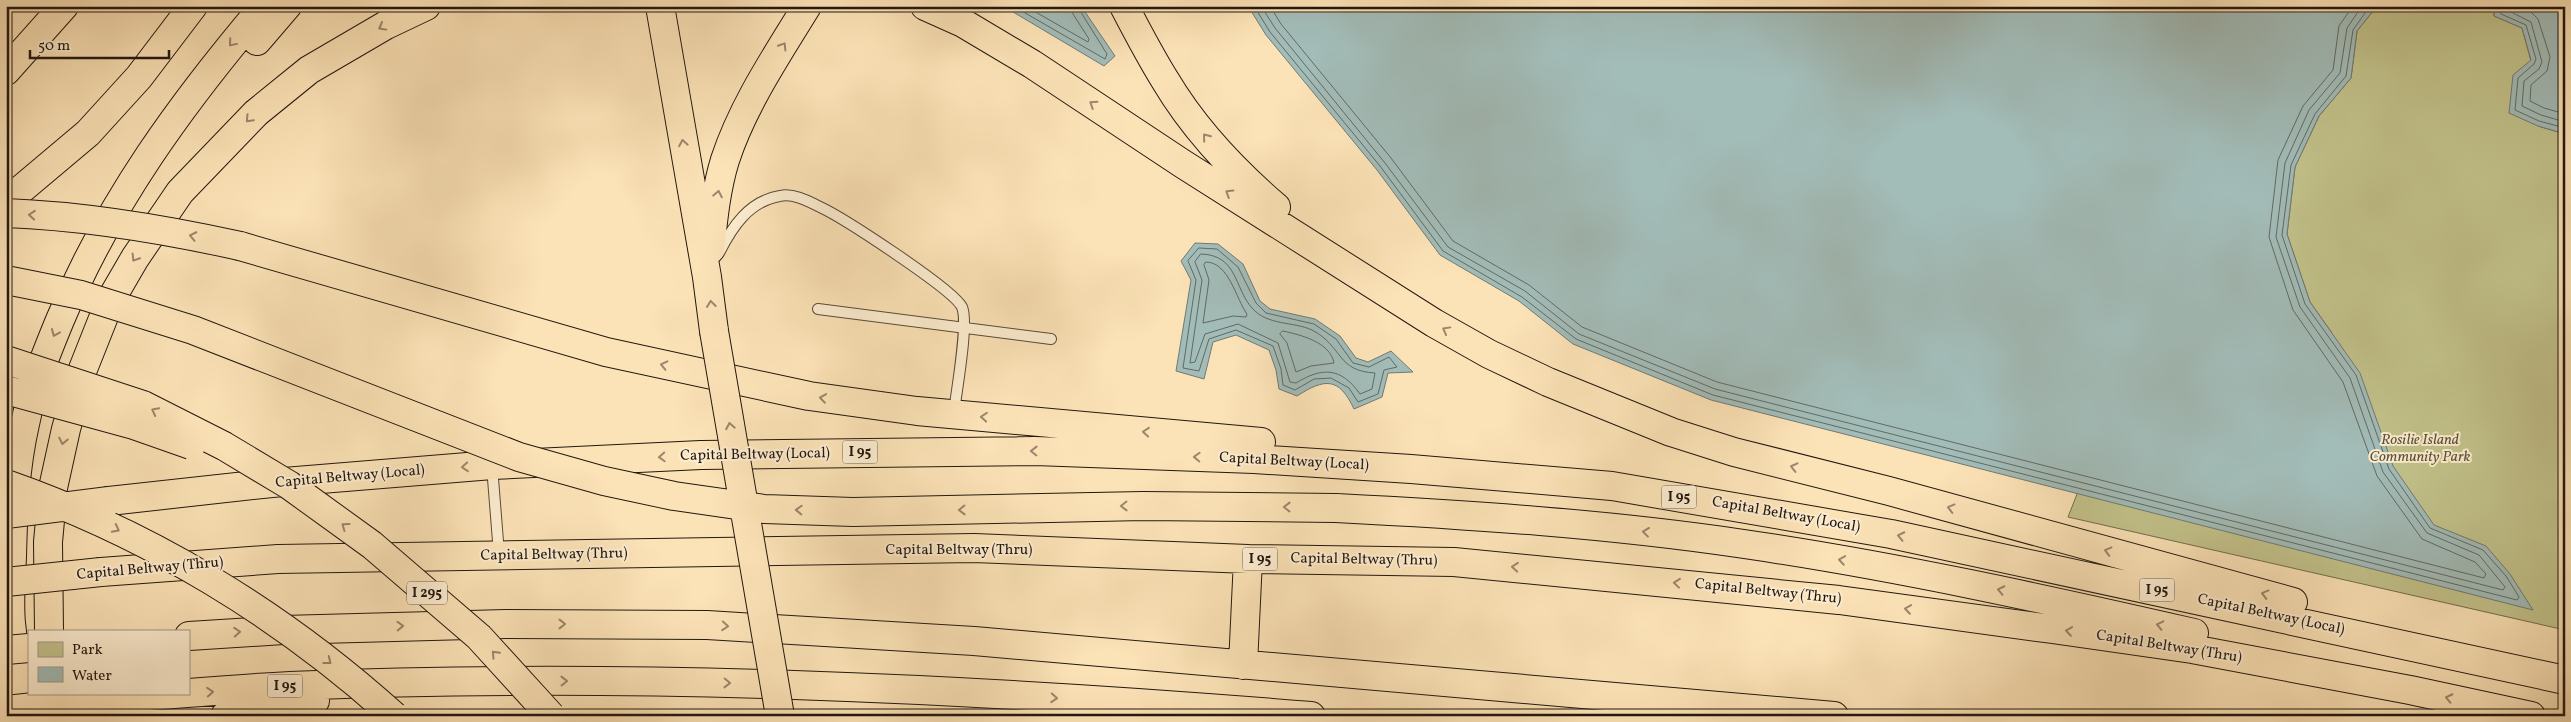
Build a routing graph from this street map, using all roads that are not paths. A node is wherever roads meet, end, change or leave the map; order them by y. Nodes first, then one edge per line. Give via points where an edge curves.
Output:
1 (64, 6) edge
2 (171, 6) edge
3 (193, 6) edge
4 (264, 6) edge
5 (287, 6) edge
6 (426, 6) edge
7 (925, 6) edge
8 (1124, 6) edge
9 (661, 11) edge
10 (802, 15) edge
11 (6, 71) edge
12 (34, 179) junction
13 (6, 202) edge
14 (6, 213) edge
15 (97, 241) junction
16 (1359, 274) junction
17 (707, 277) junction
18 (6, 280) edge
19 (818, 309) dead end
20 (963, 330) junction
21 (1052, 340) dead end
22 (6, 360) edge
23 (6, 390) edge
24 (954, 414) junction
25 (492, 465) junction
26 (6, 484) edge
27 (290, 485) junction
28 (1612, 486) junction
29 (6, 514) edge
30 (499, 556) junction
31 (1248, 559) junction
32 (6, 582) edge
33 (49, 630) edge
34 (190, 636) edge
35 (28, 648) edge
36 (6, 650) edge
37 (1243, 664) junction
38 (2565, 678) edge
39 (463, 682) junction
40 (900, 689) junction
41 (2410, 690) junction
42 (190, 693) edge
43 (58, 694) edge
44 (178, 694) edge
45 (6, 710) edge
46 (27, 716) edge
47 (63, 716) edge
48 (226, 716) edge
49 (394, 716) edge
50 (552, 716) edge
51 (780, 716) edge
52 (1036, 716) edge
53 (1311, 716) edge
54 (1834, 716) edge
55 (2531, 716) edge

1 - 11 highway
2 - 12 highway via 129,66
3 - 12 highway via 139,77 88,133
4 -> 15 highway via 209,71 144,159
5 - 15 highway via 149,171
6 -> 33 highway via 386,25 310,70 256,112 180,192 135,258 110,301 83,369 66,430 54,488 48,542
16 -> 7 highway via 1183,164 1032,64 963,23
16 -> 8 highway via 1276,207 1219,152 1165,81
17 -> 9 highway
17 -> 10 highway via 724,161 759,86
12 - 13 highway
24 -> 14 highway, bridge via 809,396 606,352 240,246 170,231
15 -> 46 highway via 44,359 25,423 15,485 11,622 19,684
38 -> 16 highway via 1670,432 1489,354
17 - 20 lane via 730,230 747,212 782,195 796,197 821,207 934,280 962,308
51 -> 17 highway, bridge
41 -> 18 highway, bridge via 2195,633 1883,566 1613,528 1456,514 1336,508 1144,506 854,512 764,509 674,496 604,481 519,457 193,330 81,295
19 - 20 lane
20 - 21 lane
20 - 24 lane
27 -> 22 highway, bridge via 224,446 143,405
23 - 27 highway, bridge via 134,425
28 -> 24 highway via 1394,456
28 -> 25 highway, Capital Beltway (Local) / I 95 via 1254,459 1035,451 701,455
25 -> 29 highway, Capital Beltway (Local) / I 95, bridge via 272,483
25 - 30 lane
26 -> 49 highway, bridge via 111,526 228,590 295,636
50 -> 27 highway, I 295, bridge via 479,637 372,545
38 -> 28 highway, Capital Beltway (Local) / I 95 via 1891,534
30 - 31 highway, Capital Beltway (Thru) / I 95 via 974,548
30 - 32 highway, Capital Beltway (Thru) / I 95, bridge via 278,559
31 - 37 highway
41 -> 31 highway, Capital Beltway (Thru) / I 95 via 2192,649 1839,600 1454,562
34 -> 37 highway via 506,624 707,625 974,641
35 - 36 highway, bridge
37 - 54 highway
39 -> 40 highway, I 95 via 585,681
42 -> 39 highway, I 95, bridge via 288,686
39 - 48 highway
40 - 52 highway
40 -> 53 highway, I 95
55 -> 41 highway, Capital Beltway (Thru) / I 95
43 - 47 highway
45 -> 44 highway, I 95, bridge

